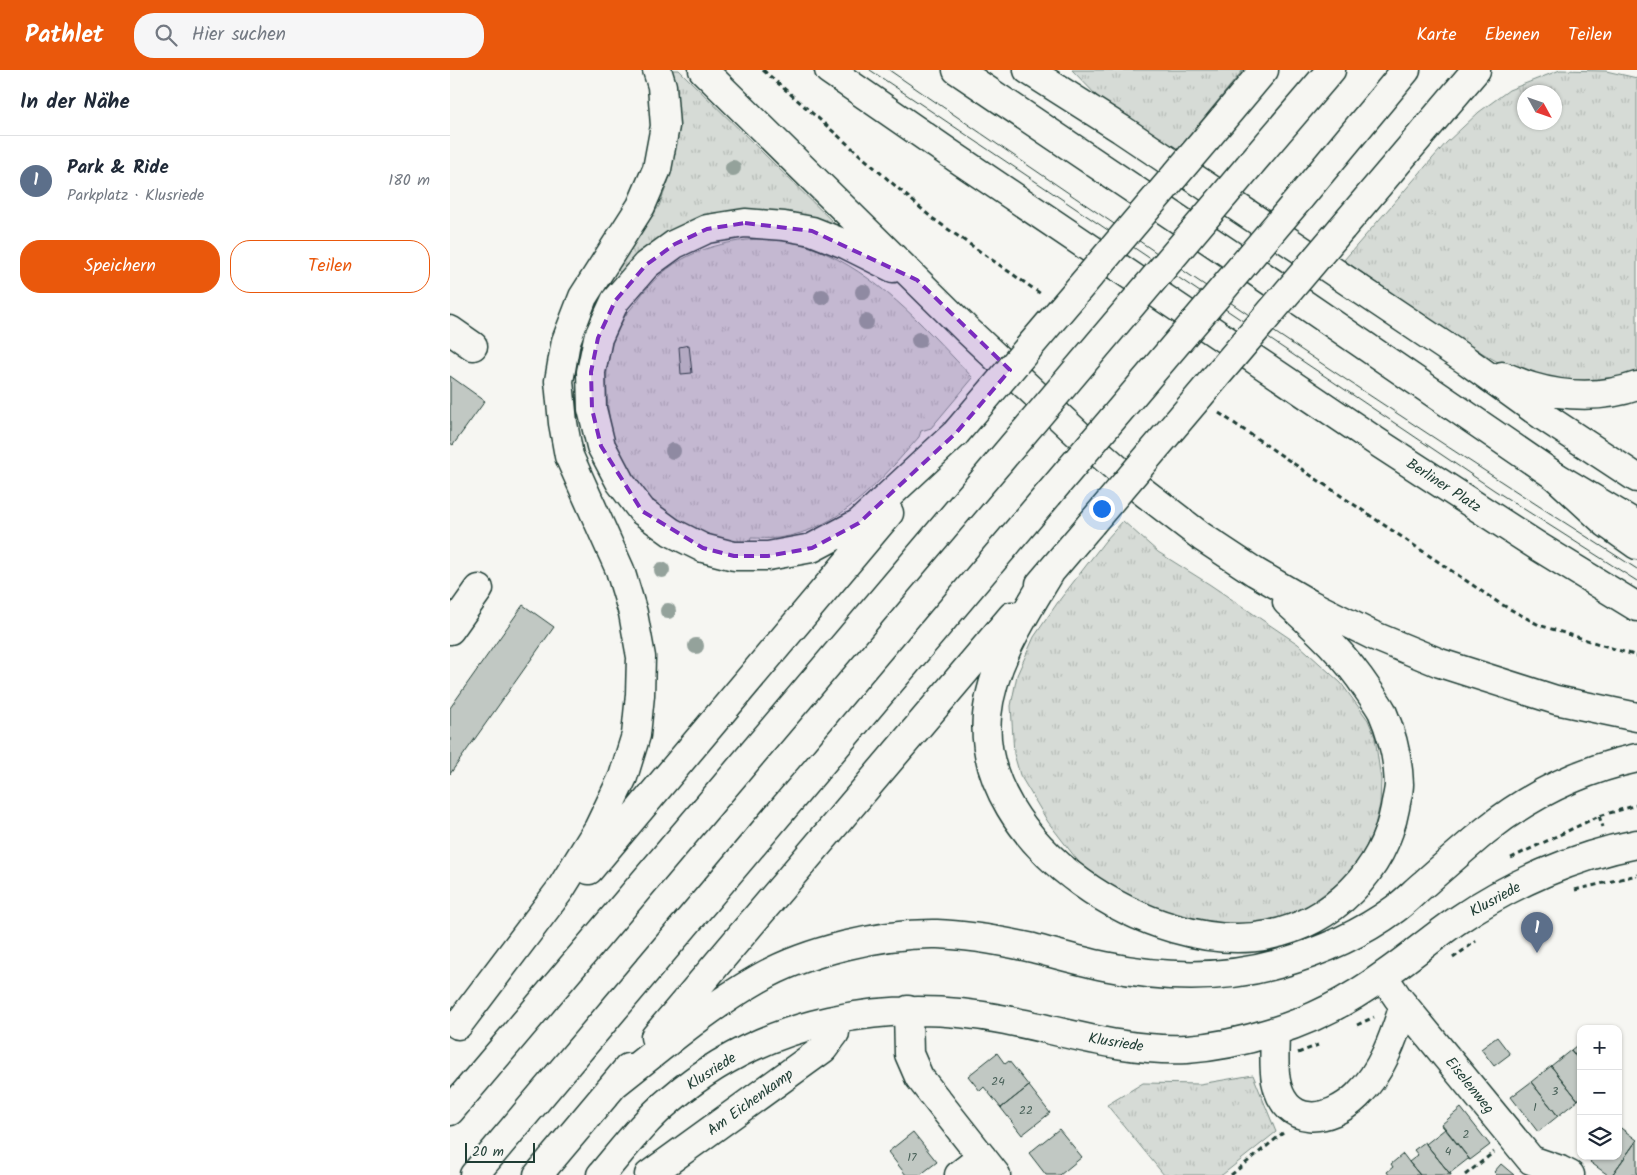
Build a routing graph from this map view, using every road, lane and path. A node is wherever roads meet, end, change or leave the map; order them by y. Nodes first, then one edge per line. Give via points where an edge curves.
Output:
1 (657, 70) edge
2 (703, 70) edge
3 (764, 70) edge
4 (829, 70) edge
5 (956, 70) edge
6 (1028, 70) edge
7 (1063, 70) edge
8 (1264, 70) edge
9 (1331, 70) edge
10 (1406, 70) edge
11 (1476, 70) edge
12 (1497, 70) edge
13 (1446, 106) junction
14 (1121, 129) junction
15 (917, 280) junction
16 (1042, 295) dead end
17 (450, 330) edge
18 (473, 346) dead end
19 (1467, 362) junction
20 (1637, 386) edge
21 (1212, 408) dead end
22 (956, 434) junction
23 (1555, 476) junction
24 (1637, 478) edge
25 (1637, 525) edge
26 (1637, 545) edge
27 (1051, 571) junction
28 (1255, 572) junction
29 (479, 589) dead end
30 (1637, 607) edge
31 (450, 630) edge
32 (1637, 656) edge
33 (1637, 717) edge
34 (1637, 758) edge
35 (1637, 844) edge
36 (1637, 875) edge
37 (1574, 890) dead end
38 (1483, 936) dead end
39 (1452, 959) dead end
40 (1383, 976) junction
41 (1404, 1005) junction
42 (908, 1010) junction
43 (834, 1020) junction
44 (454, 1030) edge
45 (1275, 1031) junction
46 (616, 1083) junction
47 (450, 1111) edge
48 (1300, 1115) junction
49 (1513, 1138) junction
50 (989, 1166) edge
51 (474, 1175) edge
52 (538, 1175) edge
53 (601, 1175) edge
54 (649, 1175) edge
55 (958, 1175) edge
56 (1231, 1175) edge
57 (1465, 1175) edge
58 (1570, 1175) edge

1 - 44 main road via 662,86 664,126 657,169 641,206 583,297 566,341 560,381 569,456 620,570 633,613 641,657 636,735 623,777 598,829 560,890
2 - 15 main road
3 - 16 path via 932,218
4 - 30 main road, Berliner Platz via 1376,442
5 - 23 main road
6 - 14 main road
7 - 14 main road
8 - 22 main road, bridge
9 - 47 main road, bridge
10 - 51 main road, bridge
11 - 13 main road
12 - 13 main road
13 - 27 main road, bridge
14 - 19 main road
15 - 22 main road via 845,244 812,231 784,226 745,223 707,230 675,244 646,265 616,301 598,338 591,372 592,409 601,446 620,482 642,510 671,532 703,548 734,556 768,556 812,548 859,523
15 - 28 main road via 1141,490 1202,537
17 - 18 main road
19 - 20 main road via 1533,387 1573,395 1602,394
19 - 24 main road
21 - 32 path via 1499,603 1539,625
22 - 44 main road
23 - 25 main road
23 - 26 main road via 1606,523
27 - 28 main road via 1009,642 992,690 987,717 989,756 1002,791 1023,827 1051,859 1088,889 1162,924 1199,935 1236,938 1269,935 1300,926 1328,911 1355,888 1377,859 1392,823 1399,786 1395,746 1381,710 1358,674 1334,645
27 - 46 main road
28 - 33 main road via 1372,635 1440,663 1556,700
29 - 31 main road
34 - 46 main road via 1606,765 1565,781 1528,801 1487,830 1397,908 1357,933 1314,953 1242,972 1200,977 1150,974 1103,966 979,938 936,934 860,943 808,956 760,978 703,1014
35 - 40 main road, Klusriede via 1574,861 1494,897
36 - 37 path
38 - 39 path
40 - 41 main road, Eiselenweg
40 - 45 main road, Klusriede via 1309,1019
41 - 48 main road via 1385,1055 1357,1096 1331,1113 1311,1118
41 - 49 main road, Eiselenweg
42 - 43 main road, Klusriede
42 - 45 main road, Klusriede via 1004,1019 1096,1040 1163,1049 1211,1047
42 - 50 main road via 909,1054 919,1077
43 - 53 main road, Klusriede via 782,1033 700,1076 640,1129
43 - 54 main road, Am Eichenkamp via 835,1033 824,1049
45 - 48 main road via 1276,1080 1280,1095 1289,1108
46 - 52 main road
48 - 56 path via 1286,1131
49 - 57 path
49 - 58 main road, Eiselenweg via 1530,1160
50 - 55 main road

